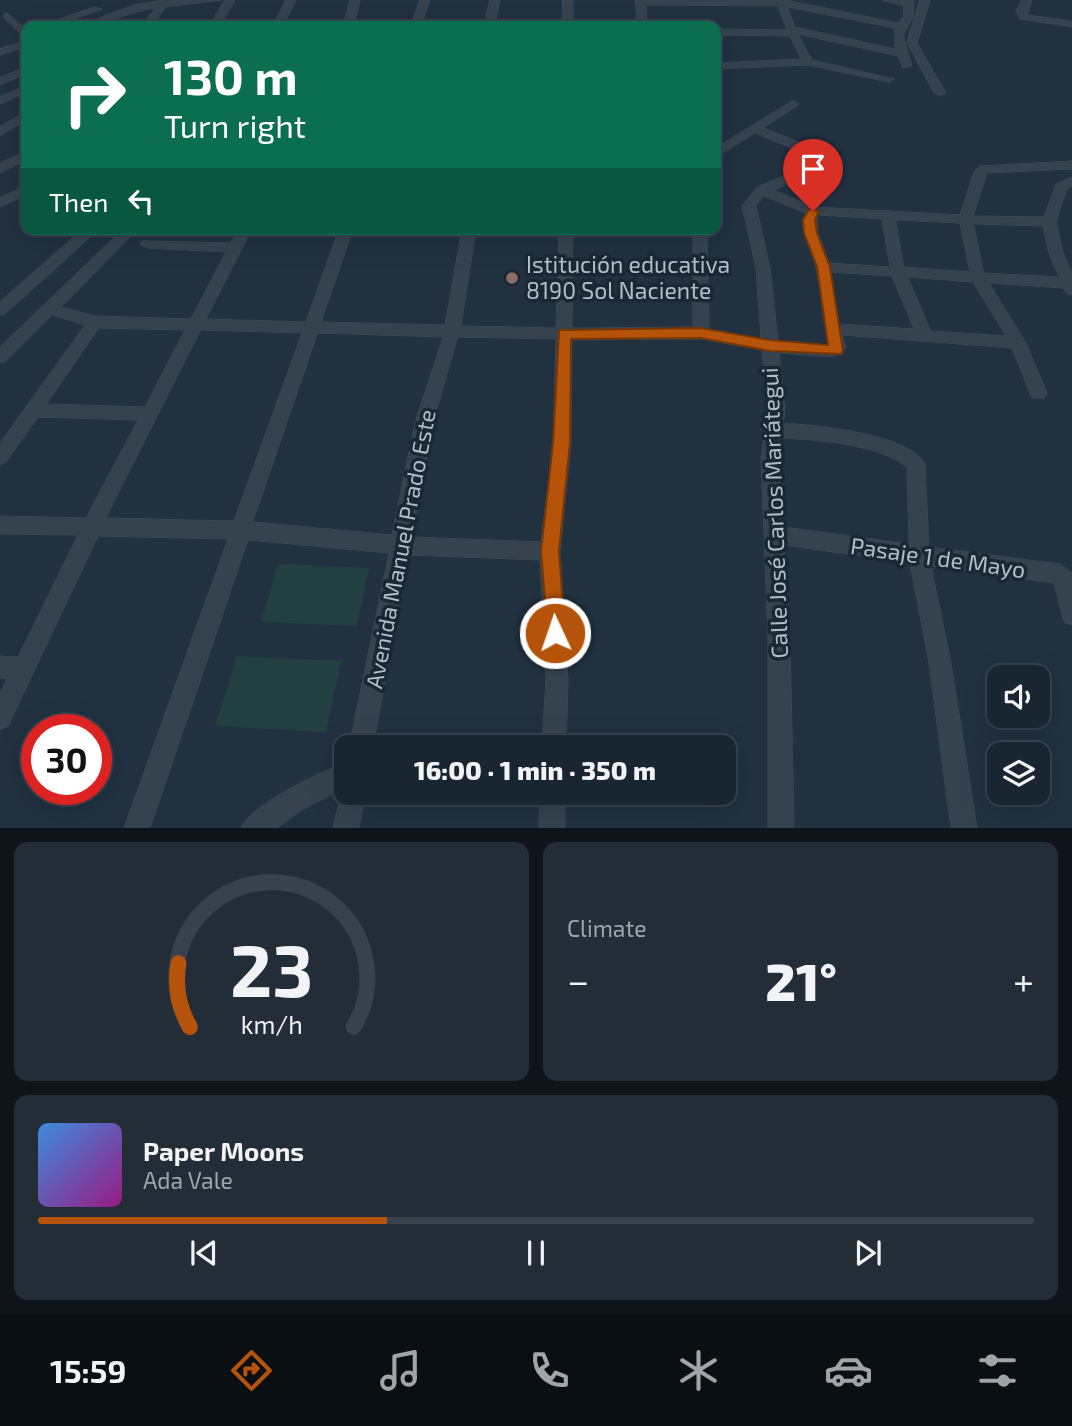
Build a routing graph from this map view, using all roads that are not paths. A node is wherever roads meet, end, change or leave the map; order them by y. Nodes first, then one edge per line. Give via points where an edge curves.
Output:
1 (121, 0) edge
2 (217, 0) edge
3 (230, 0) edge
4 (291, 0) edge
5 (355, 0) edge
6 (425, 0) edge
7 (495, 0) edge
8 (568, 0) edge
9 (887, 0) edge
10 (925, 0) edge
11 (1027, 0) edge
12 (641, 1) edge
13 (782, 1) edge
14 (910, 2) edge
15 (164, 3) junction
16 (107, 6) junction
17 (7, 16) dead end
18 (61, 21) edge
19 (83, 21) edge
20 (95, 21) edge
21 (151, 21) edge
22 (218, 21) edge
23 (280, 21) edge
24 (350, 21) edge
25 (418, 21) edge
26 (491, 21) edge
27 (568, 21) edge
28 (642, 21) edge
29 (1072, 24) edge
30 (899, 26) junction
31 (21, 31) edge
32 (793, 31) junction
33 (721, 32) edge
34 (21, 38) edge
35 (21, 40) edge
36 (0, 41) edge
37 (0, 52) edge
38 (902, 54) junction
39 (808, 62) junction
40 (721, 66) edge
41 (907, 66) dead end
42 (21, 72) edge
43 (889, 79) dead end
44 (0, 82) edge
45 (21, 91) edge
46 (940, 93) dead end
47 (0, 101) edge
48 (793, 104) dead end
49 (21, 118) edge
50 (755, 129) junction
51 (0, 132) edge
52 (805, 149) dead end
53 (721, 150) edge
54 (21, 158) edge
55 (826, 164) dead end
56 (1072, 165) edge
57 (0, 169) edge
58 (1072, 181) edge
59 (762, 190) junction
60 (21, 192) edge
61 (1072, 197) edge
62 (1056, 201) junction
63 (0, 203) edge
64 (813, 211) junction
65 (888, 214) junction
66 (966, 218) junction
67 (1049, 222) junction
68 (85, 235) edge
69 (125, 235) edge
70 (242, 235) edge
71 (344, 235) edge
72 (468, 235) edge
73 (566, 235) edge
74 (700, 235) edge
75 (147, 244) dead end
76 (235, 248) junction
77 (823, 267) junction
78 (898, 272) junction
79 (978, 277) junction
80 (1070, 286) edge
81 (49, 309) junction
82 (0, 310) edge
83 (95, 322) junction
84 (197, 322) junction
85 (311, 326) junction
86 (832, 329) junction
87 (452, 332) junction
88 (701, 333) junction
89 (564, 334) junction
90 (924, 334) junction
91 (1018, 343) junction
92 (770, 346) junction
93 (0, 357) edge
94 (1038, 393) dead end
95 (32, 410) junction
96 (150, 414) junction
97 (775, 430) junction
98 (0, 457) edge
99 (0, 525) edge
100 (93, 525) junction
101 (240, 530) junction
102 (774, 535) junction
103 (399, 545) junction
104 (550, 551) junction
105 (919, 555) junction
106 (1072, 615) edge
107 (0, 667) edge
108 (24, 669) junction
109 (0, 718) edge
110 (363, 735) edge
111 (555, 735) edge
112 (334, 780) edge
113 (351, 805) edge
114 (553, 805) edge
115 (137, 828) edge
116 (254, 828) edge
117 (346, 828) edge
118 (552, 828) edge
119 (781, 828) edge
120 (964, 828) edge

1 - 16 street
2 - 15 street
3 - 22 street
4 - 23 street
5 - 24 street
6 - 25 street
7 - 26 street
8 - 27 street
9 - 14 street
10 - 46 street via 912,43
11 - 29 street via 1023,17
12 - 13 street
12 - 28 street
13 - 30 street
13 - 32 street
14 - 30 street via 908,18
15 - 20 street
15 - 21 street
16 - 18 street
16 - 19 street
17 - 31 street
30 - 38 street
32 - 33 street
32 - 38 street
32 - 39 street
34 - 36 street
35 - 37 street
38 - 41 street
39 - 40 street
39 - 43 street
42 - 44 street
45 - 47 street
48 - 50 street
49 - 51 street
50 - 52 street
50 - 53 street
54 - 57 street
55 - 59 street
56 - 66 street via 984,169 979,172
58 - 62 street via 1061,187
59 - 64 street
59 - 92 street, Calle José Carlos Mariátegui via 749,205 763,268
60 - 63 street
61 - 62 street
62 - 67 street
64 - 65 street
64 - 77 street via 811,233
65 - 66 street
65 - 78 street
66 - 67 street
66 - 79 street
67 - 80 street
68 - 82 street
69 - 81 street
70 - 76 street
71 - 85 street
72 - 87 street, Avenida Manuel Prado Este
73 - 89 street
74 - 88 street
75 - 76 street
76 - 84 street
77 - 78 street
77 - 86 street
78 - 79 street
78 - 90 street
79 - 80 street
79 - 91 street
81 - 83 street
81 - 93 street
83 - 84 street
83 - 95 street
84 - 85 street
84 - 96 street
85 - 87 street
85 - 101 street
86 - 90 street
86 - 92 street via 836,351
87 - 89 street
87 - 103 street, Avenida Manuel Prado Este via 424,423
88 - 89 street
88 - 92 street
89 - 104 street via 562,443
90 - 91 street
91 - 94 street
92 - 97 street, Calle José Carlos Mariátegui
95 - 96 street
95 - 98 street
96 - 100 street
97 - 102 street, Calle José Carlos Mariátegui via 770,459
97 - 105 street via 838,436 906,456 916,464
99 - 100 street
100 - 101 street
100 - 108 street
101 - 103 street
101 - 115 street
102 - 105 street, Pasaje 1 de Mayo
102 - 119 street, Calle José Carlos Mariátegui
103 - 104 street
103 - 110 street, Avenida Manuel Prado Este
104 - 111 street via 558,679
105 - 106 street, Pasaje 1 de Mayo via 1060,574
105 - 120 street
107 - 108 street
108 - 109 street
112 - 116 street
113 - 117 street
114 - 118 street

